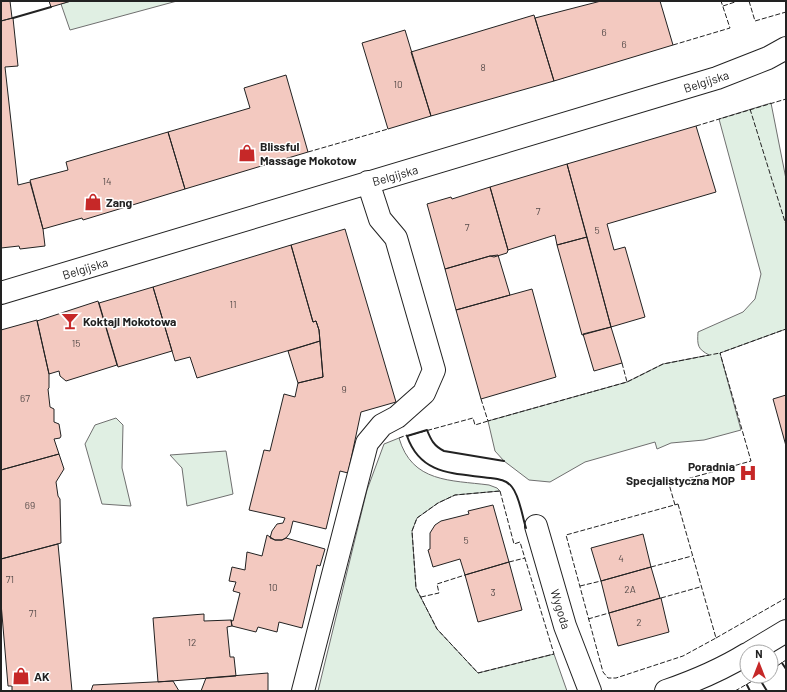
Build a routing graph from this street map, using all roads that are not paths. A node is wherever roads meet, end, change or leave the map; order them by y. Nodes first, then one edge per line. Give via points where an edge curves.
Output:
1 (786, 48) edge
2 (368, 182) junction
3 (1, 293) edge
4 (536, 526) dead end
5 (786, 631) edge
6 (764, 644) edge
7 (739, 659) edge
8 (303, 691) edge
9 (590, 691) edge
10 (666, 691) edge

1 - 2 street, Belgijska via 768,58 710,81
2 - 3 street, Belgijska
2 - 8 street via 380,219 396,238 434,370 424,393 382,425 368,443
4 - 9 street, Wygoda via 565,626
5 - 6 street
7 - 10 street via 729,666

